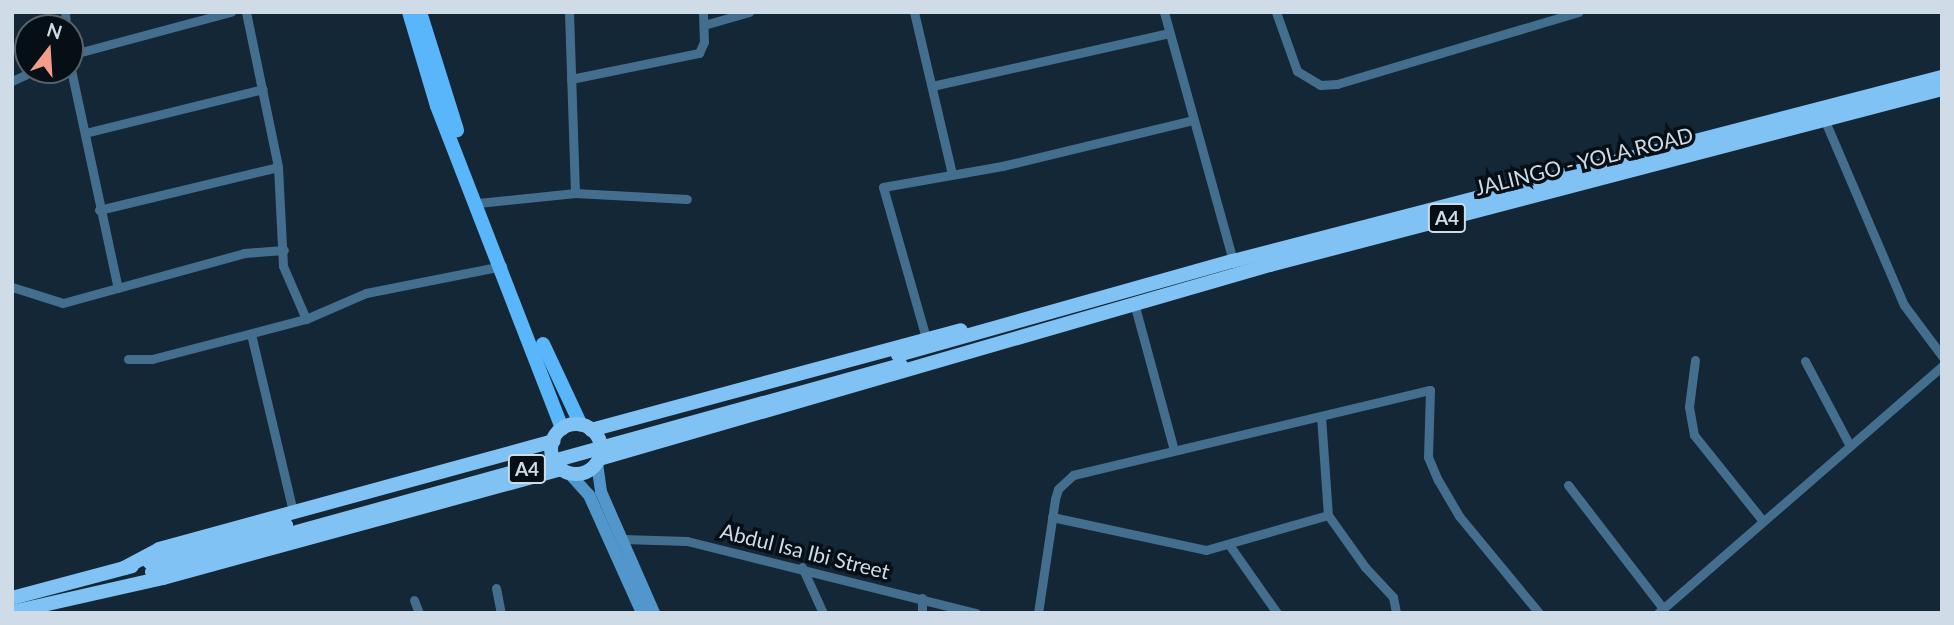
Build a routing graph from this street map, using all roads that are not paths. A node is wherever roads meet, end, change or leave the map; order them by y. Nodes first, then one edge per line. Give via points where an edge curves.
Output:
1 (231, 12) edge
2 (246, 12) edge
3 (409, 12) edge
4 (419, 12) edge
5 (569, 12) edge
6 (703, 12) edge
7 (749, 12) edge
8 (914, 12) edge
9 (1164, 12) edge
10 (1276, 12) edge
11 (1578, 12) edge
12 (704, 25) junction
13 (1169, 33) junction
14 (84, 51) edge
15 (1942, 78) edge
16 (571, 79) junction
17 (74, 84) edge
18 (932, 86) junction
19 (263, 89) junction
20 (1942, 89) edge
21 (1193, 120) junction
22 (1825, 121) junction
23 (85, 133) junction
24 (278, 167) junction
25 (952, 174) junction
26 (575, 193) junction
27 (687, 199) dead end
28 (482, 201) junction
29 (99, 210) junction
30 (284, 250) junction
31 (1233, 261) junction
32 (502, 266) junction
33 (12, 287) edge
34 (118, 288) junction
35 (1134, 303) junction
36 (306, 319) junction
37 (987, 327) junction
38 (251, 334) junction
39 (926, 338) junction
40 (992, 342) junction
41 (1942, 356) edge
42 (128, 359) dead end
43 (900, 360) junction
44 (1695, 360) dead end
45 (1805, 361) dead end
46 (1942, 366) edge
47 (1321, 416) junction
48 (586, 427) junction
49 (562, 429) junction
50 (553, 441) junction
51 (1850, 446) junction
52 (1174, 450) junction
53 (598, 461) junction
54 (565, 471) junction
55 (1568, 485) dead end
56 (293, 512) junction
57 (1328, 515) junction
58 (1052, 517) junction
59 (1763, 521) junction
60 (623, 539) junction
61 (1230, 546) junction
62 (150, 567) junction
63 (802, 567) junction
64 (124, 568) junction
65 (130, 583) junction
66 (496, 588) dead end
67 (12, 598) edge
68 (922, 598) junction
69 (414, 600) dead end
70 (1660, 610) edge
71 (12, 612) edge
72 (419, 613) edge
73 (501, 613) edge
74 (642, 613) edge
75 (654, 613) edge
76 (823, 613) edge
77 (922, 613) edge
78 (976, 613) edge
79 (1038, 613) edge
80 (1277, 613) edge
81 (1396, 613) edge
82 (1539, 613) edge

1 - 14 street
2 - 19 street
3 - 28 main road via 428,81
4 - 28 main road
5 - 16 street
6 - 12 street
7 - 12 street
8 - 18 street
9 - 13 street
10 - 11 street via 1297,71 1320,85 1337,84
12 - 16 street via 699,53
13 - 18 street
13 - 21 street
15 - 31 highway, A4
16 - 26 street
17 - 23 street
18 - 25 street
19 - 23 street
19 - 24 street
20 - 22 highway, JALINGO - YOLA ROAD / A4
21 - 25 street
21 - 31 street
22 - 35 highway, JALINGO - YOLA ROAD / A4
22 - 41 street via 1904,305
23 - 29 street
24 - 29 street
24 - 30 street
25 - 39 street via 883,187
26 - 27 street
26 - 28 street
28 - 32 main road
28 - 48 main road via 546,352
29 - 34 street
30 - 34 street via 244,253
30 - 36 street via 284,266
31 - 37 highway, A4
32 - 36 street via 366,293
32 - 49 main road
33 - 34 street via 63,303
35 - 40 highway, JALINGO - YOLA ROAD / A4
35 - 52 street
36 - 38 street
37 - 39 highway, A4
37 - 43 highway, A4
38 - 42 street via 152,359
38 - 56 street
39 - 48 highway, A4
40 - 43 highway, A4
40 - 53 highway, JALINGO - YOLA ROAD / A4 via 956,358
43 - 62 highway, A4, bridge
44 - 59 street via 1689,407 1695,435
45 - 51 street
46 - 51 street
47 - 52 street
47 - 57 street
47 - 82 street via 1430,390 1428,457 1438,480 1459,516
48 - 49 highway, A4
48 - 53 highway via 600,442
49 - 50 highway, A4
50 - 54 highway, A4 via 552,456
50 - 56 highway, A4
51 - 59 street
52 - 58 street via 1073,475 1058,488
53 - 54 highway, A4 via 590,470
53 - 60 main road via 601,492
54 - 65 highway, A4
54 - 74 main road via 589,495
55 - 70 street
56 - 64 highway, A4 via 159,549
57 - 61 street
57 - 81 street via 1365,568 1393,597
58 - 61 street via 1181,549
58 - 79 street
59 - 70 street
60 - 63 street, Abdul Isa Ibi Street via 687,541
60 - 75 main road
61 - 80 street
62 - 64 highway, A4
62 - 65 highway, A4
63 - 68 street, Abdul Isa Ibi Street
63 - 76 street
64 - 67 highway, A4
65 - 71 highway, A4
66 - 73 street
68 - 77 street
68 - 78 street, Abdul Isa Ibi Street
69 - 72 street

